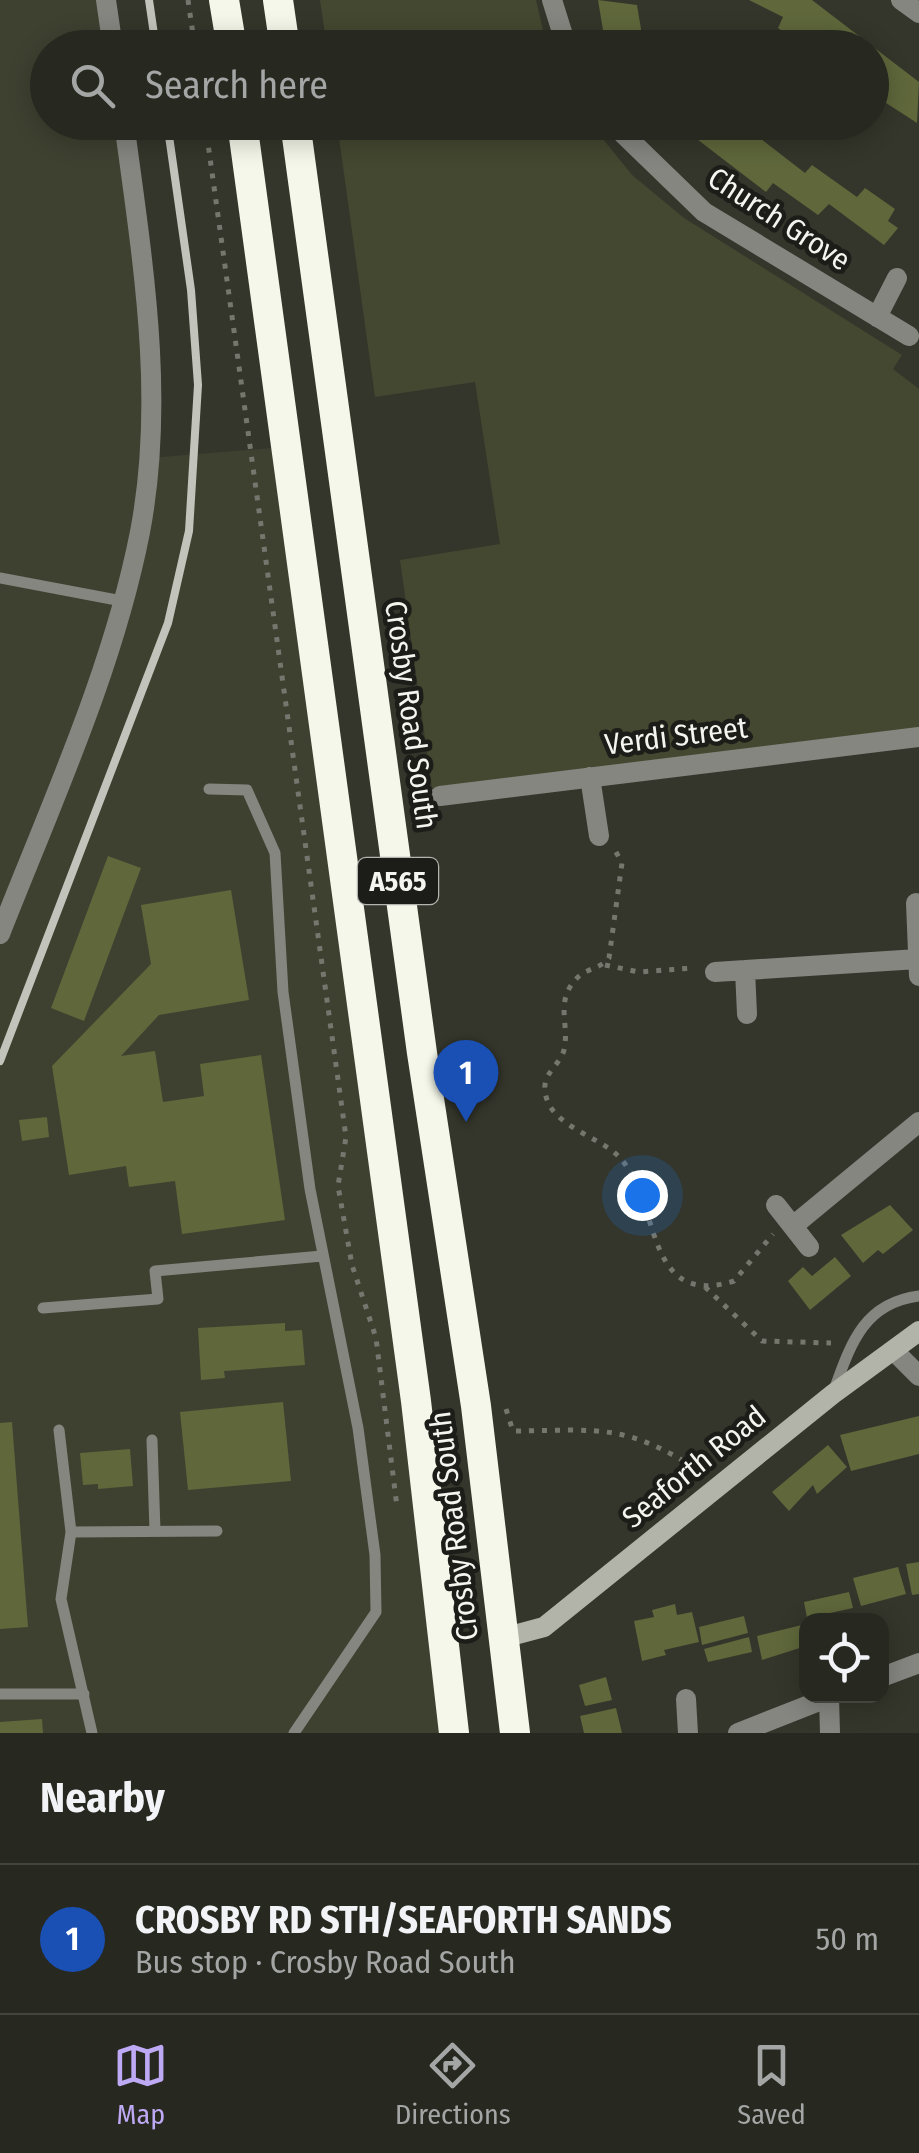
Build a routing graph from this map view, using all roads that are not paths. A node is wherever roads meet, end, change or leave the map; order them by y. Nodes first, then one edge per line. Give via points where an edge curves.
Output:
1 (106, 0) edge
2 (226, 0) edge
3 (278, 0) edge
4 (552, 0) edge
5 (901, 0) edge
6 (919, 13) edge
7 (110, 30) edge
8 (230, 30) edge
9 (282, 30) edge
10 (561, 30) edge
11 (126, 140) edge
12 (244, 140) edge
13 (297, 140) edge
14 (630, 140) edge
15 (897, 278) dead end
16 (877, 317) junction
17 (909, 336) dead end
18 (0, 578) edge
19 (122, 602) junction
20 (919, 737) edge
21 (590, 777) junction
22 (209, 789) dead end
23 (440, 796) dead end
24 (599, 836) road end
25 (916, 904) dead end
26 (0, 934) edge
27 (918, 959) edge
28 (745, 970) junction
29 (716, 972) road end
30 (919, 976) edge
31 (747, 1014) dead end
32 (919, 1122) edge
33 (776, 1205) dead end
34 (792, 1226) junction
35 (809, 1247) dead end
36 (322, 1256) junction
37 (919, 1296) edge
38 (43, 1308) dead end
39 (919, 1330) edge
40 (894, 1351) junction
41 (919, 1376) edge
42 (832, 1394) junction
43 (59, 1430) dead end
44 (152, 1440) dead end
45 (71, 1532) junction
46 (156, 1532) junction
47 (217, 1532) dead end
48 (502, 1638) junction
49 (919, 1662) edge
50 (889, 1674) edge
51 (0, 1694) edge
52 (84, 1694) junction
53 (686, 1699) dead end
54 (813, 1703) edge
55 (831, 1703) edge
56 (92, 1733) edge
57 (294, 1733) edge
58 (454, 1733) edge
59 (516, 1733) edge
60 (688, 1733) edge
61 (738, 1733) edge
62 (830, 1733) edge

1 - 7 street
2 - 8 highway
3 - 9 highway
4 - 10 street
5 - 6 street
11 - 19 street via 152,383 140,531
12 - 58 highway, Crosby Road South / A565 via 416,1401
13 - 48 highway, Crosby Road South / A565 via 476,1406
14 - 16 street, Church Grove via 704,212
15 - 16 street
16 - 17 street, Church Grove
18 - 19 lane
19 - 26 street
20 - 21 street, Verdi Street
21 - 23 street, Verdi Street
21 - 24 street
22 - 36 lane via 247,790 275,853 283,992
25 - 27 street
27 - 28 street
27 - 30 street
28 - 29 street
28 - 31 street
32 - 34 street
33 - 34 street
34 - 35 street
36 - 38 lane via 156,1272 158,1299
36 - 57 lane via 358,1428 376,1612
37 - 42 lane via 874,1312
39 - 40 main road, Seaforth Road
40 - 41 street
40 - 42 main road, Seaforth Road
42 - 48 main road, Seaforth Road via 544,1626
43 - 45 lane
44 - 46 lane
45 - 46 lane
45 - 52 lane via 62,1599
46 - 47 lane
48 - 59 highway, Crosby Road South / A565
49 - 50 street
51 - 52 lane
52 - 56 lane
53 - 60 street
54 - 61 street
55 - 62 street

